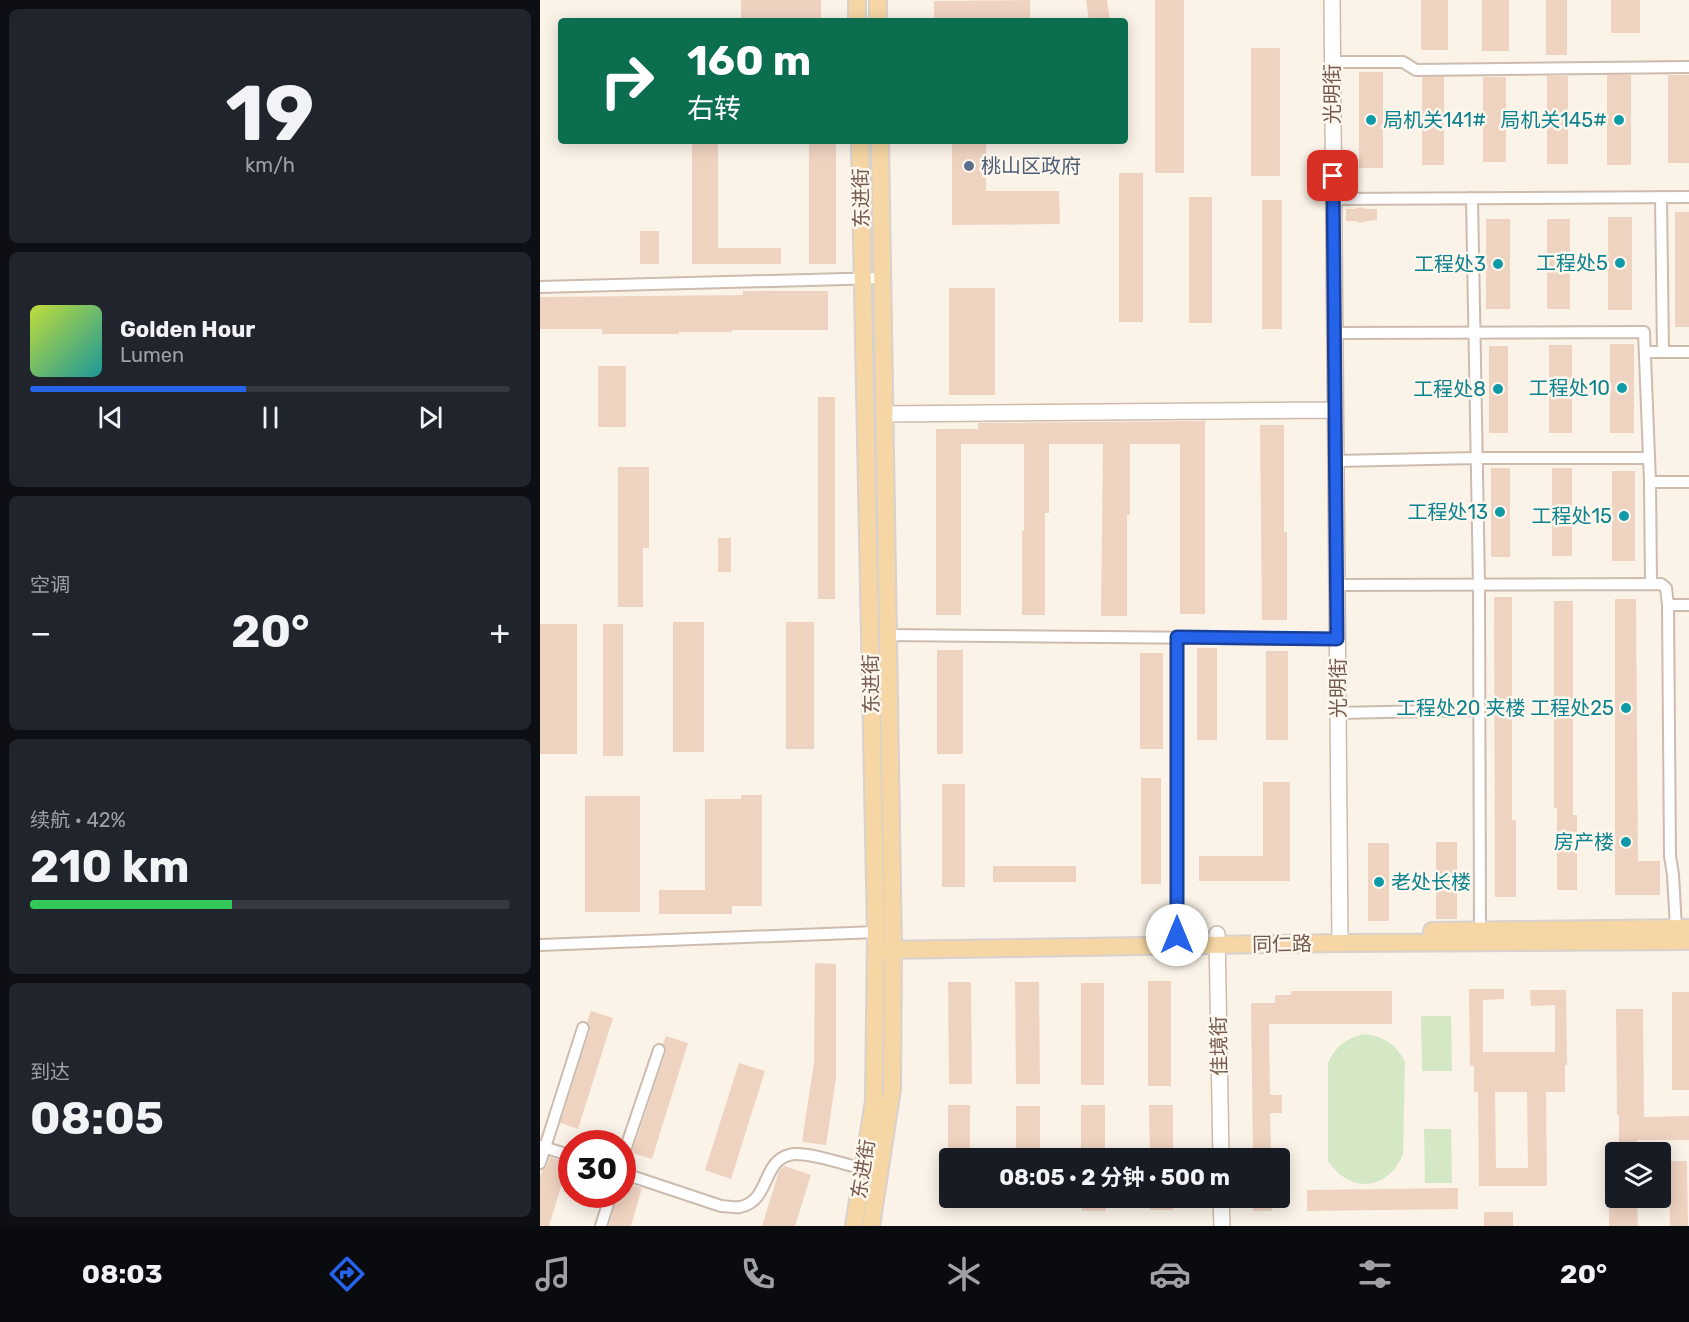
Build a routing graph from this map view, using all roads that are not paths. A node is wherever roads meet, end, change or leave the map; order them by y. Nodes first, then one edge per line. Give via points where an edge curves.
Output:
1 (857, 0) edge
2 (878, 0) edge
3 (1332, 0) edge
4 (857, 18) edge
5 (878, 18) edge
6 (1332, 62) junction
7 (1689, 67) edge
8 (860, 144) edge
9 (880, 144) edge
10 (1661, 197) junction
11 (1689, 197) edge
12 (1472, 198) junction
13 (1333, 199) junction
14 (863, 278) junction
15 (882, 278) junction
16 (540, 287) edge
17 (1474, 332) junction
18 (1334, 333) junction
19 (1645, 352) junction
20 (1664, 352) junction
21 (1689, 352) edge
22 (1335, 410) junction
23 (884, 414) junction
24 (1476, 458) junction
25 (1649, 458) junction
26 (1336, 461) junction
27 (1650, 482) junction
28 (1689, 482) edge
29 (1479, 584) junction
30 (1650, 584) junction
31 (1337, 585) junction
32 (1668, 605) junction
33 (1689, 605) edge
34 (887, 635) junction
35 (1177, 637) junction
36 (1337, 639) junction
37 (1478, 710) junction
38 (1338, 713) junction
39 (1682, 928) edge
40 (1480, 931) junction
41 (1177, 935) junction
42 (1340, 938) junction
43 (1218, 940) junction
44 (1689, 941) edge
45 (882, 942) junction
46 (540, 945) edge
47 (582, 1028) dead end
48 (659, 1050) dead end
49 (632, 1130) edge
50 (543, 1147) edge
51 (1221, 1148) edge
52 (558, 1152) edge
53 (540, 1163) edge
54 (863, 1169) junction
55 (636, 1178) edge
56 (607, 1208) edge
57 (1221, 1208) edge
58 (601, 1226) edge
59 (854, 1226) edge
60 (871, 1226) edge
61 (1222, 1226) edge

1 - 4 main road
2 - 5 main road
3 - 6 main road, 光明街
6 - 7 street via 1404,62 1416,70
6 - 13 main road, 光明街
8 - 14 main road, 东进街
9 - 15 main road, 东进街
10 - 11 street
10 - 12 street
10 - 20 street
12 - 13 street
12 - 17 street
13 - 18 main road, 光明街
14 - 15 street
14 - 16 street
14 - 45 main road, 东进街
15 - 23 main road, 东进街
17 - 18 street
17 - 19 street via 1644,332
17 - 24 street
18 - 22 main road, 光明街
19 - 20 street
19 - 25 street
20 - 21 street
22 - 23 main road
22 - 26 main road, 光明街
23 - 34 main road, 东进街
24 - 25 street
24 - 26 street
24 - 29 street
25 - 27 street
26 - 31 main road, 光明街
27 - 28 street
27 - 30 street
29 - 30 street
29 - 31 street
29 - 37 street
30 - 32 street via 1666,588
31 - 36 main road, 光明街
32 - 33 street
32 - 39 street via 1670,856
34 - 35 street
34 - 45 main road, 东进街
35 - 36 street
35 - 41 street
36 - 38 main road, 光明街
37 - 38 street
37 - 40 street
38 - 42 main road, 光明街
39 - 40 main road, 同仁路
40 - 42 main road, 同仁路
41 - 43 main road, 同仁路
41 - 45 main road, 同仁路
42 - 43 main road, 同仁路
42 - 44 main road, 同仁路
43 - 45 main road, 同仁路
43 - 51 main road, 佳境街
45 - 46 street
45 - 54 main road, 东进街 via 874,1101
45 - 60 main road, 东进街 via 892,1089
47 - 50 street
48 - 49 street
50 - 52 street
50 - 53 street
54 - 55 street via 789,1155 776,1162 761,1194 738,1208
54 - 59 main road, 东进街
56 - 58 street
57 - 61 main road

